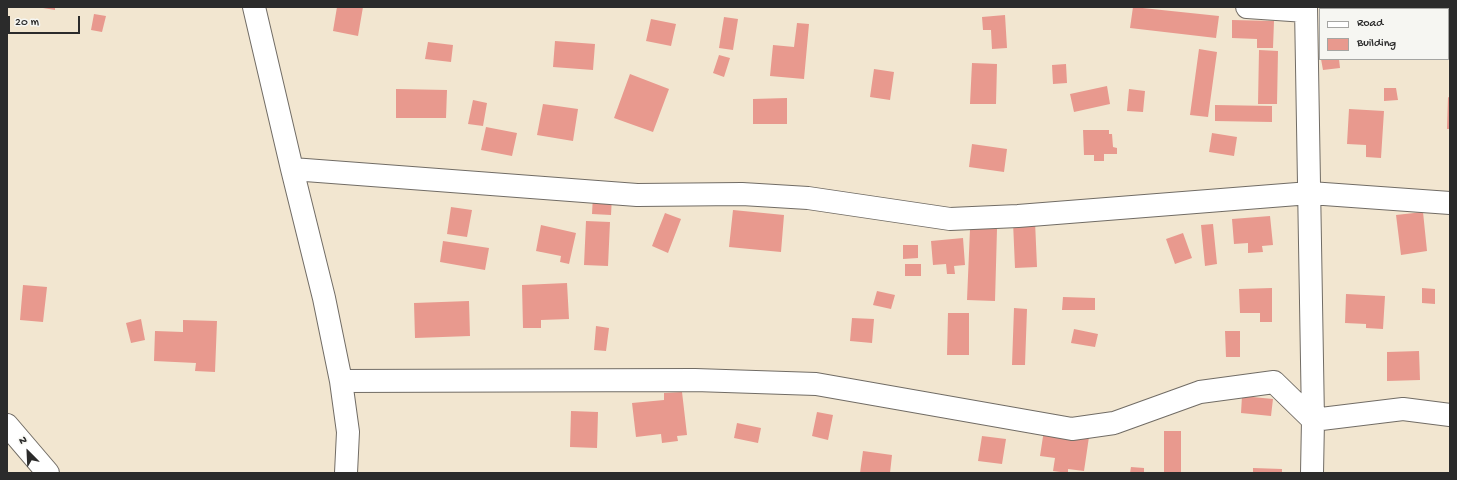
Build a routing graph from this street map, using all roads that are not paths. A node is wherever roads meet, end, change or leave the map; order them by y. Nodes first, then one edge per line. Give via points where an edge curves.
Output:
1 (254, 7) edge
2 (1247, 7) edge
3 (1306, 9) edge
4 (292, 169) junction
5 (1310, 193) junction
6 (1450, 203) edge
7 (341, 381) junction
8 (1450, 415) edge
9 (1313, 420) junction
10 (7, 425) edge
11 (48, 473) edge
12 (346, 473) edge
13 (1312, 473) edge

1 - 4 street
2 - 3 street
3 - 5 street
4 - 5 street via 637,195 742,194 808,198 950,219
4 - 7 street via 324,298
5 - 6 street
5 - 9 street
7 - 9 street via 695,380 816,384 1072,429 1114,423 1200,392 1274,382
7 - 12 street via 348,432
8 - 9 street via 1403,409
9 - 13 street
10 - 11 street

